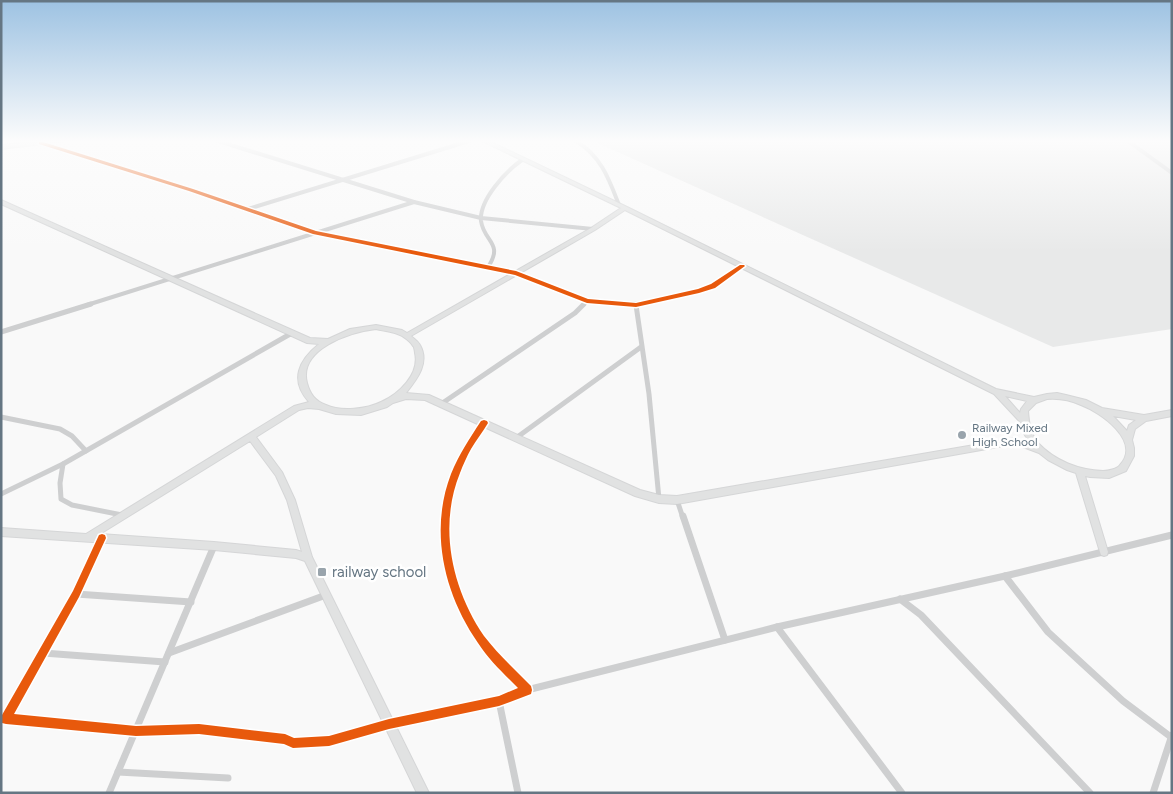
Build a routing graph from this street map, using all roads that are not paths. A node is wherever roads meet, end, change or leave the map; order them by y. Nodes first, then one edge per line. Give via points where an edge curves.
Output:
1 (149, 178) edge
2 (338, 178) edge
3 (344, 178) edge
4 (499, 178) edge
5 (560, 178) edge
6 (609, 178) edge
7 (341, 179) junction
8 (1, 202) edge
9 (414, 202) junction
10 (622, 207) junction
11 (247, 209) junction
12 (481, 218) junction
13 (594, 229) junction
14 (315, 233) junction
15 (742, 266) junction
16 (488, 267) junction
17 (516, 273) junction
18 (172, 279) junction
19 (587, 301) junction
20 (636, 304) junction
21 (1, 332) edge
22 (292, 333) junction
23 (406, 336) junction
24 (309, 341) junction
25 (327, 341) junction
26 (641, 347) junction
27 (315, 351) junction
28 (414, 380) junction
29 (306, 392) junction
30 (994, 392) junction
31 (426, 397) junction
32 (394, 400) junction
33 (1033, 400) junction
34 (441, 404) junction
35 (319, 406) junction
36 (297, 408) junction
37 (1102, 410) junction
38 (1172, 414) edge
39 (1, 417) edge
40 (1144, 418) junction
41 (484, 423) junction
42 (1024, 424) junction
43 (251, 437) junction
44 (516, 438) junction
45 (1128, 440) junction
46 (1015, 441) junction
47 (1040, 450) junction
48 (86, 451) junction
49 (63, 464) junction
50 (1079, 471) junction
51 (1, 494) edge
52 (659, 498) junction
53 (676, 500) junction
54 (123, 515) junction
55 (1, 532) edge
56 (1172, 535) edge
57 (88, 538) junction
58 (102, 538) junction
59 (214, 546) junction
60 (1104, 552) junction
61 (308, 558) junction
62 (1005, 576) junction
63 (76, 594) junction
64 (326, 595) junction
65 (900, 599) junction
66 (191, 602) junction
67 (777, 626) junction
68 (726, 640) junction
69 (43, 653) junction
70 (169, 653) junction
71 (165, 662) junction
72 (527, 690) junction
73 (499, 701) junction
74 (389, 724) junction
75 (136, 731) junction
76 (1171, 736) edge
77 (118, 772) junction
78 (228, 778) dead end
79 (109, 793) edge
80 (423, 793) edge
81 (518, 793) edge
82 (902, 793) edge
83 (1090, 793) edge
84 (1153, 793) edge

1 - 11 street
2 - 7 street
3 - 7 street
4 - 12 street via 491,189
5 - 10 street
6 - 10 street
7 - 9 street
7 - 11 street
8 - 18 street
9 - 12 street
9 - 14 street
10 - 13 street
10 - 15 street
11 - 14 street
12 - 13 street
12 - 16 street via 497,251 496,258
13 - 17 street
14 - 16 street
14 - 18 street
15 - 20 street via 713,286
15 - 30 street
16 - 17 street
17 - 19 street
17 - 23 street
18 - 21 street
18 - 22 street
19 - 20 street
19 - 34 street via 575,313
20 - 26 street
22 - 24 street
22 - 48 street
23 - 25 street via 389,328 368,327 346,331
23 - 28 street via 414,343 420,358
24 - 25 street
24 - 27 street
25 - 27 street
26 - 44 street
26 - 52 street
27 - 29 street via 303,372
28 - 31 street
28 - 32 street
29 - 35 street
29 - 36 street
30 - 33 street
30 - 42 street
31 - 32 street via 406,396
31 - 34 street
32 - 35 street via 371,410 355,412 332,411
33 - 37 street via 1065,397
33 - 42 street via 1024,412
34 - 41 street
35 - 36 street
36 - 43 street
37 - 40 street
37 - 45 street
38 - 40 street
39 - 48 street via 50,425 65,431
40 - 45 street via 1132,427
41 - 44 street
41 - 72 street via 469,442 450,489 444,533 448,565 456,593 481,639
42 - 46 street
42 - 47 street via 1030,439
43 - 54 street
43 - 61 street via 279,474 291,500
44 - 52 street via 638,493
45 - 50 street via 1130,456 1121,469 1103,474
46 - 47 street
46 - 53 street
47 - 50 street via 1062,465
48 - 49 street
49 - 51 street
49 - 54 street via 61,499 72,505
50 - 60 street
52 - 53 street
53 - 68 street
54 - 57 street
55 - 57 street
56 - 60 street
57 - 58 street
58 - 59 street
58 - 63 street
59 - 61 street
59 - 66 street
60 - 62 street
61 - 64 street
62 - 65 street
62 - 76 street via 1048,632 1123,701
63 - 66 street
63 - 69 street
64 - 70 street
64 - 74 street
65 - 67 street
65 - 83 street via 921,614
66 - 70 street
67 - 68 street
67 - 82 street
68 - 72 street
69 - 71 street
69 - 75 street via 6,719
70 - 71 street
71 - 75 street
72 - 73 street
73 - 74 street
73 - 81 street
74 - 75 street via 329,741 293,743 285,739 200,729
74 - 80 street
75 - 77 street
76 - 84 street
77 - 78 street
77 - 79 street

